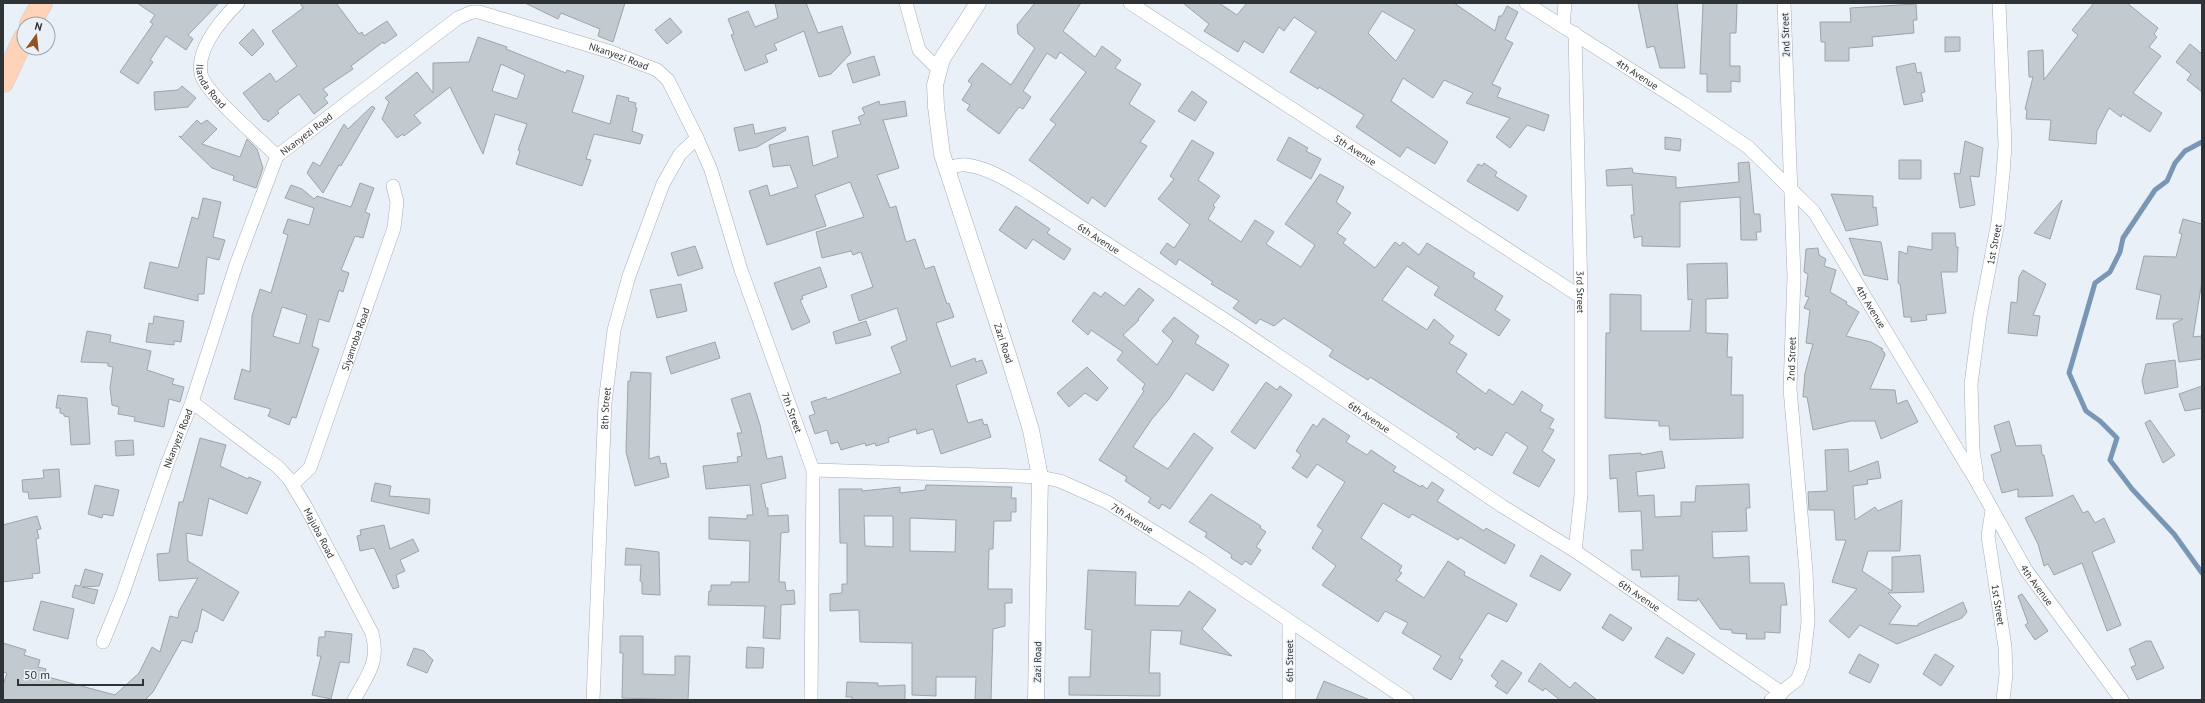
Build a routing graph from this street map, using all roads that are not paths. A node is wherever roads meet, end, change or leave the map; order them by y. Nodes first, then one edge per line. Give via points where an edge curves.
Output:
1 (42, 3) edge
2 (238, 3) edge
3 (906, 3) edge
4 (978, 3) edge
5 (1130, 3) edge
6 (1526, 3) edge
7 (1565, 3) edge
8 (1784, 3) edge
9 (1999, 3) edge
10 (35, 16) edge
11 (1563, 26) junction
12 (1575, 33) junction
13 (16, 55) edge
14 (938, 70) junction
15 (3, 82) edge
16 (697, 138) junction
17 (277, 156) junction
18 (947, 168) junction
19 (393, 186) dead end
20 (1791, 190) junction
21 (1581, 297) junction
22 (192, 402) junction
23 (813, 470) junction
24 (1040, 477) junction
25 (293, 484) junction
26 (1978, 484) junction
27 (1992, 510) junction
28 (1575, 551) junction
29 (1289, 621) junction
30 (103, 642) dead end
31 (1776, 696) edge
32 (354, 700) edge
33 (593, 700) edge
34 (811, 700) edge
35 (1036, 700) edge
36 (1289, 700) edge
37 (1408, 700) edge
38 (2003, 700) edge
39 (2122, 700) edge

1 - 10 main road
2 - 17 street, Ilanda Road via 208,42 202,55 201,74 211,92
3 - 14 street via 919,50
4 - 14 street, Zazi Road via 942,59
5 - 21 street, 5th Avenue
6 - 11 street, 4th Avenue
7 - 11 street
8 - 20 street, 2nd Street
9 - 26 street, 1st Street via 2004,167 1998,222 1970,384 1973,450
11 - 12 street, 4th Avenue
12 - 20 street, 4th Avenue via 1748,147
12 - 21 street, 3rd Street
13 - 15 main road
14 - 18 street, Zazi Road via 935,85 936,107 941,148
16 - 17 street, Nkanyezi Road via 668,80 657,70 611,52 472,12 458,18
16 - 23 street, 7th Street via 711,170 741,270
16 - 33 street, 8th Street via 680,154 663,184 629,276 614,330 605,403
17 - 22 street, Nkanyezi Road via 236,265
18 - 24 street, Zazi Road via 1029,423
18 - 28 street, 6th Avenue via 965,165 982,170 1001,177 1032,195 1236,327 1502,506
19 - 25 street, Siyanroba Road via 397,202 394,228 310,468
20 - 26 street, 4th Avenue via 1814,212
20 - 31 street, 2nd Street via 1794,277 1790,389 1808,622 1803,665 1797,680
21 - 28 street, 3rd Street via 1581,495
22 - 25 street, Majuba Road via 278,467
22 - 30 street, Nkanyezi Road
23 - 24 street, 7th Avenue
23 - 34 street, 7th Street
24 - 29 street, 7th Avenue via 1060,481 1107,502 1198,559
24 - 35 street, Zazi Road
25 - 32 street, Majuba Road via 372,633 376,648 375,658
26 - 27 street, 4th Avenue
27 - 38 street, 1st Street via 1988,536 2005,647
27 - 39 street, 4th Avenue via 2026,570
28 - 31 street, 6th Avenue
29 - 36 street, 6th Street
29 - 37 street, 7th Avenue

